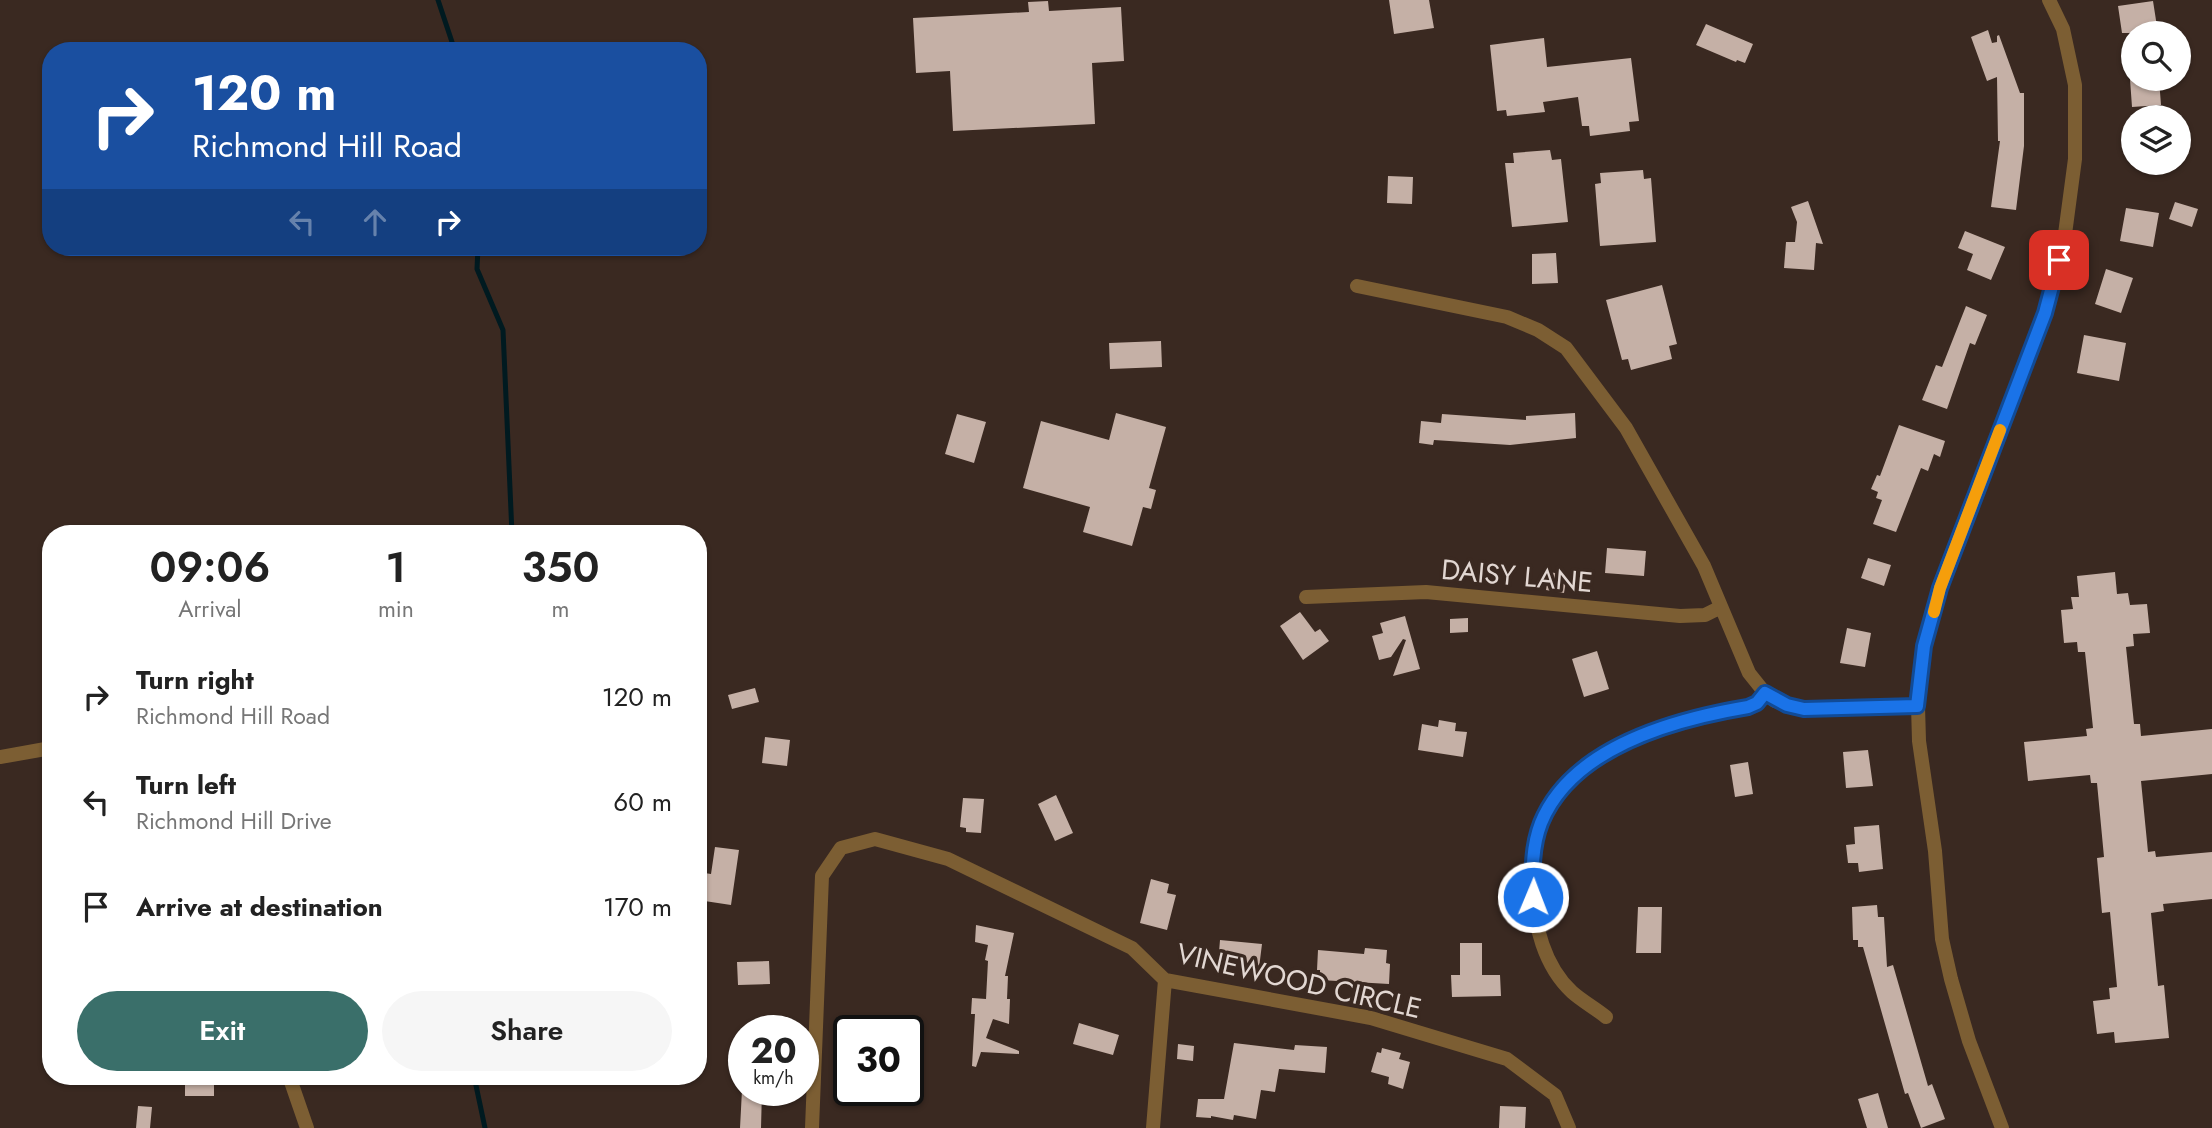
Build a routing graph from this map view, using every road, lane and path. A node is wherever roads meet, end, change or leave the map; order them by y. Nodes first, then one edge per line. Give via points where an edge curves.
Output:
1 (2049, 0) edge
2 (1357, 286) dead end
3 (1306, 597) dead end
4 (1721, 607) junction
5 (1765, 693) junction
6 (1917, 706) junction
7 (42, 750) edge
8 (0, 757) edge
9 (1165, 980) junction
10 (1606, 1017) dead end
11 (292, 1085) edge
12 (307, 1128) edge
13 (813, 1128) edge
14 (1153, 1128) edge
15 (1569, 1128) edge
16 (2002, 1128) edge

1 - 6 street via 2063,29 2075,85 2075,159 2066,234 2045,313 1940,588 1924,646
2 - 4 street via 1507,317 1566,348 1626,428 1704,566
3 - 4 street, DAISY LANE via 1426,592 1680,616 1705,615
4 - 5 street via 1749,673
5 - 6 street via 1804,709
5 - 10 street via 1748,707 1676,722 1626,743 1582,770 1546,812 1536,839 1532,877 1541,939 1561,980
6 - 16 street via 1942,939 1969,1041
7 - 8 street
9 - 13 street, VINEWOOD CIRCLE via 1132,948 948,859 874,839 841,848 822,876
9 - 14 street
9 - 15 street, VINEWOOD CIRCLE via 1371,1018 1507,1059 1555,1095
11 - 12 street

